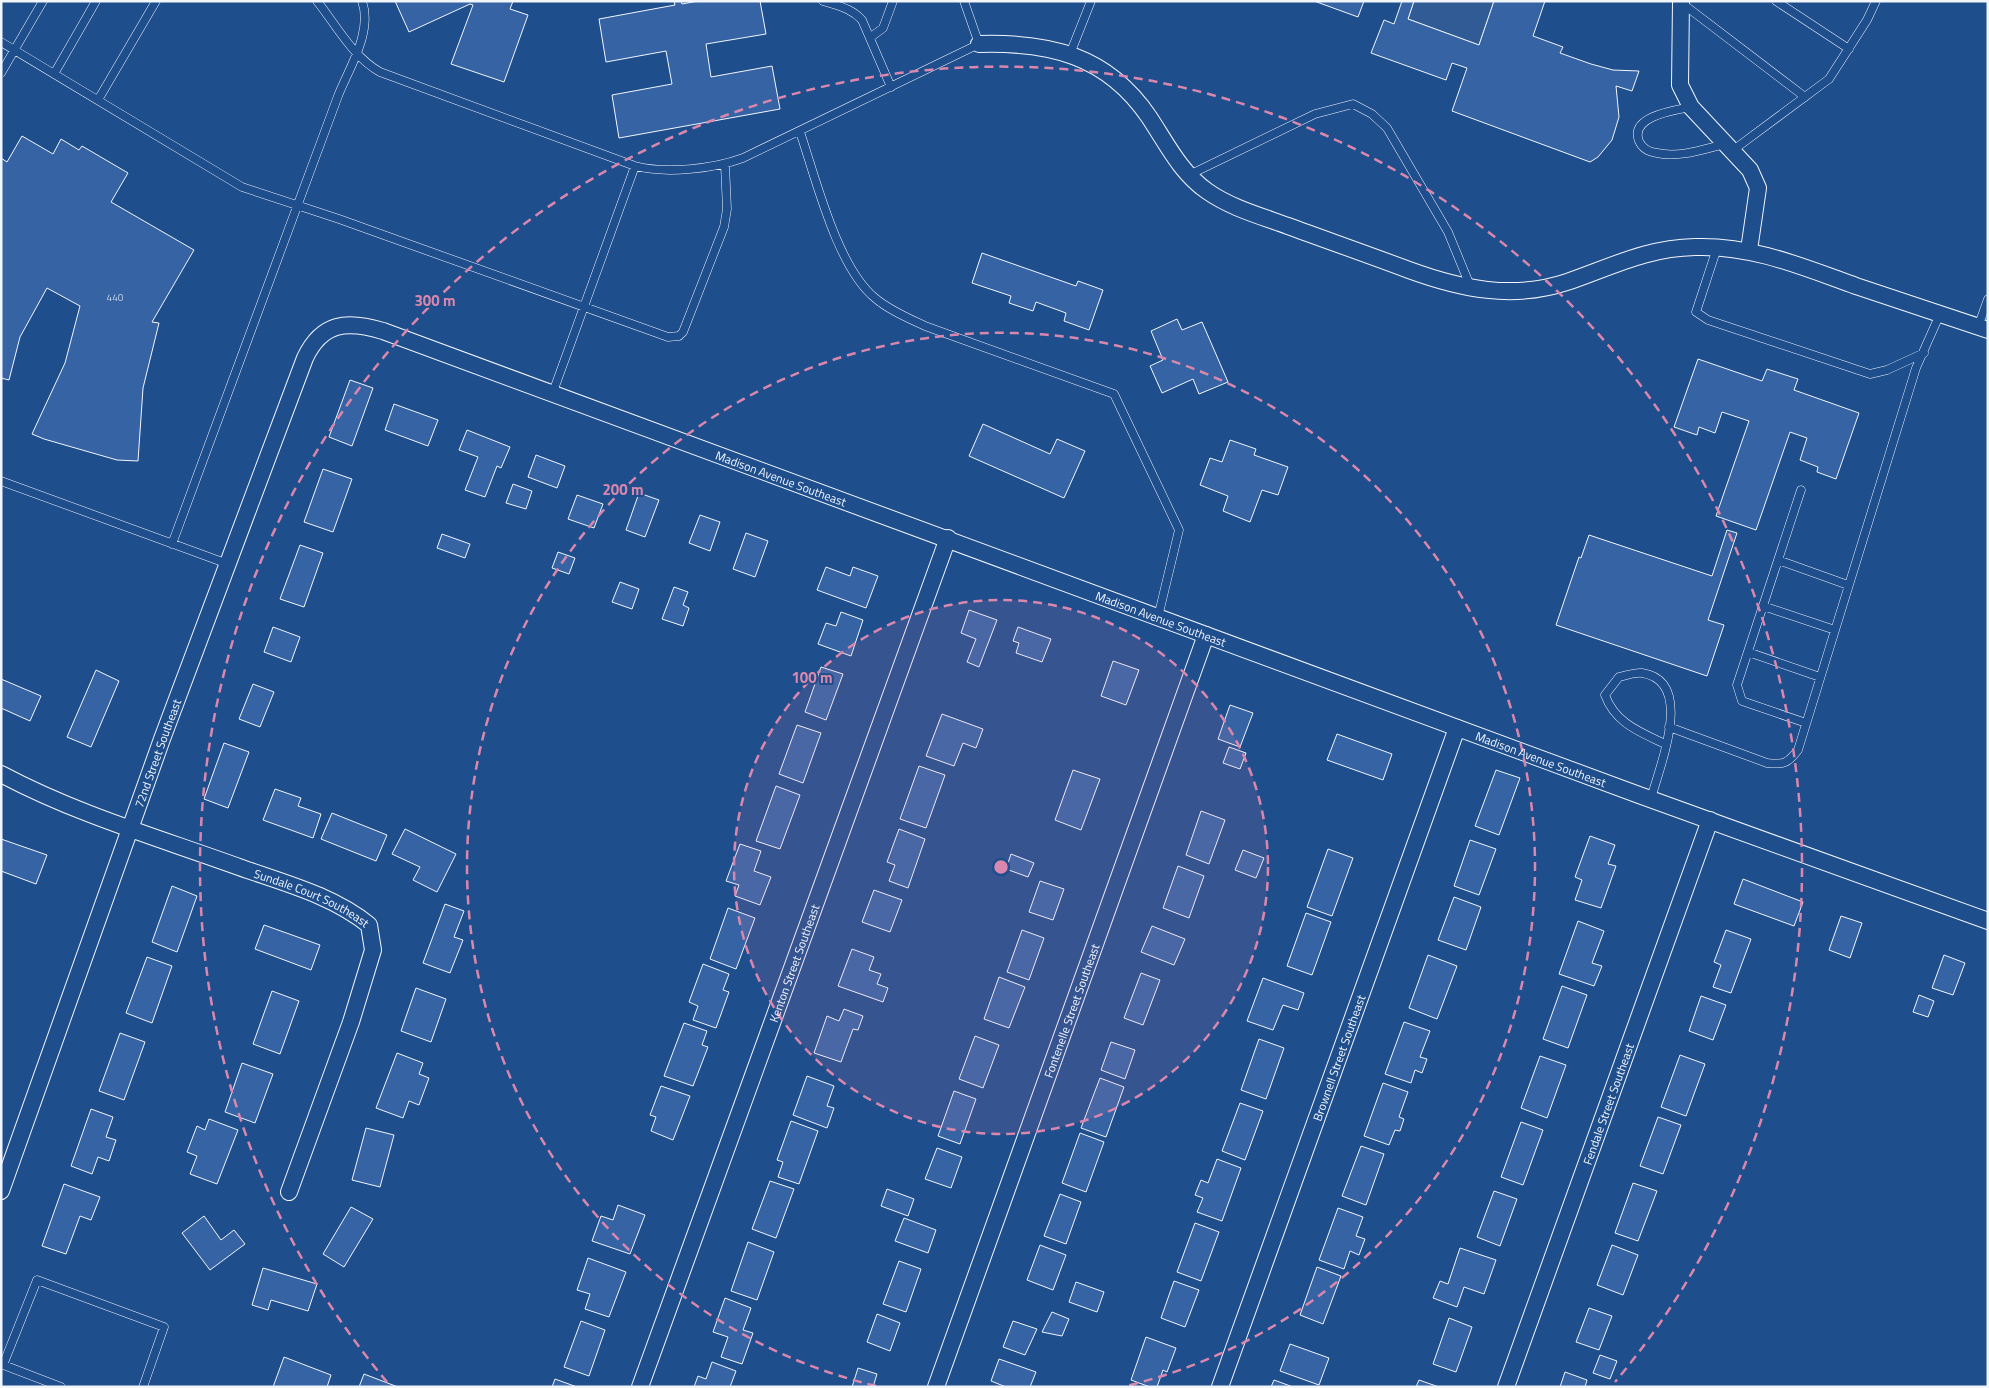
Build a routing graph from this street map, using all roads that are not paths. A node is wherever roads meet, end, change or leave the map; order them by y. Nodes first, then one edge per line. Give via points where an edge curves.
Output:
1 (43, 1) edge
2 (96, 1) edge
3 (156, 1) edge
4 (317, 1) edge
5 (362, 1) edge
6 (823, 1) edge
7 (893, 1) edge
8 (964, 1) edge
9 (1091, 1) edge
10 (1776, 1) edge
11 (1876, 1) edge
12 (1681, 2) edge
13 (844, 4) edge
14 (871, 37) junction
15 (1, 42) edge
16 (979, 44) junction
17 (1849, 49) junction
18 (15, 50) junction
19 (356, 51) junction
20 (1070, 54) junction
21 (1, 73) edge
22 (54, 74) junction
23 (890, 87) junction
24 (1805, 97) junction
25 (98, 100) junction
26 (1691, 107) junction
27 (800, 132) junction
28 (1729, 147) junction
29 (725, 165) junction
30 (635, 166) junction
31 (1189, 175) junction
32 (297, 207) junction
33 (1718, 247) junction
34 (1749, 250) junction
35 (1472, 288) junction
36 (1988, 299) edge
37 (584, 308) junction
38 (1940, 314) junction
39 (334, 328) joint
40 (1983, 329) edge
41 (1924, 353) junction
42 (553, 392) junction
43 (1, 481) edge
44 (1801, 490) dead end
45 (948, 538) junction
46 (172, 544) junction
47 (1778, 560) junction
48 (228, 564) junction
49 (1848, 585) junction
50 (1763, 606) junction
51 (1158, 617) junction
52 (1835, 630) junction
53 (1206, 635) junction
54 (1748, 652) junction
55 (1820, 677) junction
56 (1806, 722) junction
57 (1669, 727) junction
58 (1457, 728) junction
59 (1665, 744) junction
60 (1, 774) edge
61 (1651, 799) junction
62 (1710, 820) junction
63 (130, 828) junction
64 (1988, 920) edge
65 (1, 1191) edge
66 (289, 1192) dead end
67 (2, 1364) edge
68 (61, 1387) edge
69 (143, 1387) edge
70 (640, 1387) edge
71 (936, 1387) edge
72 (1220, 1387) edge
73 (1506, 1387) edge

1 - 18 lane
2 - 22 lane
3 - 25 lane
4 - 19 lane
5 - 19 lane via 366,19
6 - 13 lane
7 - 14 lane via 883,28
8 - 16 lane
9 - 20 lane
10 - 17 lane
11 - 17 lane
12 - 24 lane
12 - 26 street via 1680,85
13 - 14 lane via 862,20
14 - 23 lane
15 - 18 lane
16 - 20 street via 1022,44
16 - 23 lane
17 - 24 lane via 1829,79
18 - 21 lane
18 - 22 lane
19 - 30 lane via 373,68 386,75
19 - 32 lane
20 - 31 street via 1101,69 1127,90
22 - 25 lane
23 - 27 lane
24 - 28 lane
25 - 32 lane via 232,182
26 - 28 street
26 - 28 lane via 1660,113 1645,122 1638,139 1644,148 1676,155
27 - 29 lane
27 - 51 lane via 842,256 874,297 925,326 1114,394 1179,530
28 - 34 street via 1750,170 1758,188
29 - 30 lane via 660,170
29 - 37 lane via 726,218 683,332 673,337 662,336
30 - 37 lane
31 - 35 street via 1210,193 1239,208 1437,280
31 - 35 lane via 1315,114 1353,104 1372,114 1387,128 1448,232
32 - 37 lane
32 - 46 lane
33 - 34 street
33 - 35 street via 1658,250 1534,290
33 - 41 lane via 1696,312 1708,320 1870,374
34 - 38 street
36 - 40 lane
37 - 42 lane
38 - 40 street
38 - 41 lane
39 - 42 street, Madison Avenue Southeast via 355,324 375,328
39 - 48 street, 72nd Street Southeast via 318,337 305,358
41 - 49 lane via 1916,368
42 - 45 street, Madison Avenue Southeast
43 - 46 lane
44 - 47 lane
45 - 51 street, Madison Avenue Southeast
45 - 70 street, Kenton Street Southeast
46 - 48 lane
47 - 49 lane
47 - 50 lane
48 - 63 street, 72nd Street Southeast
49 - 52 lane
50 - 52 lane
50 - 54 lane
51 - 53 street, Madison Avenue Southeast
52 - 55 lane
53 - 58 street, Madison Avenue Southeast
53 - 71 street, Fontenelle Street Southeast
54 - 55 lane
54 - 56 lane via 1737,686 1742,701
55 - 56 lane
56 - 57 lane via 1798,750 1781,765 1767,763
57 - 59 lane
57 - 59 lane via 1672,716 1670,695 1660,682 1641,673 1619,677 1605,695 1619,719
58 - 61 street, Madison Avenue Southeast
58 - 72 street, Brownell Street Southeast
59 - 61 lane
60 - 63 street, Sundale Court Southeast via 72,807
61 - 62 street, Madison Avenue Southeast
62 - 64 street, Madison Avenue Southeast
62 - 73 street, Fendale Street Southeast
63 - 65 street, 72nd Street Southeast
63 - 66 street, Sundale Court Southeast via 308,891 349,909 370,925 373,950 351,1022
67 - 68 lane
67 - 69 lane via 37,1280 164,1326

